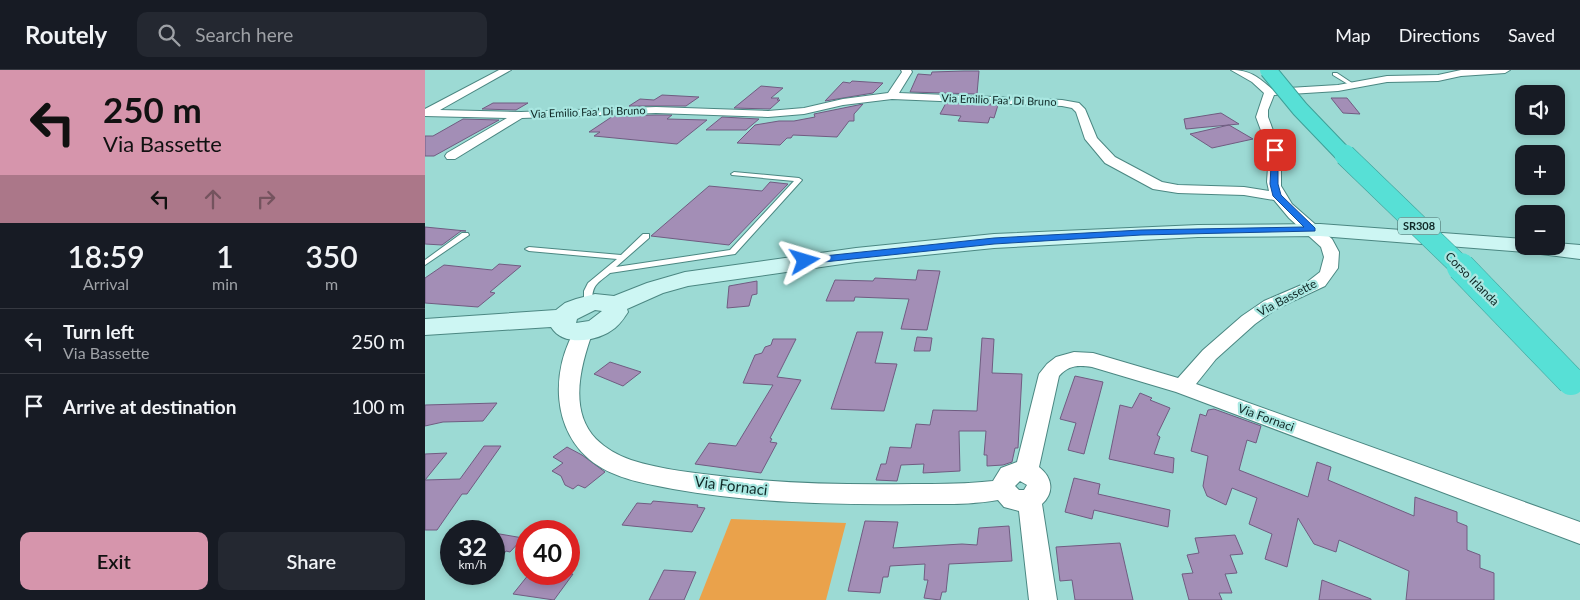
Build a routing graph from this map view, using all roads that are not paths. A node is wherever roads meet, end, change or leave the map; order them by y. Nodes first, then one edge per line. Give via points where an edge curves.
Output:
1 (506, 70) edge
2 (906, 70) edge
3 (1236, 70) edge
4 (1268, 70) edge
5 (1279, 70) edge
6 (1505, 70) edge
7 (1335, 74) dead end
8 (1353, 85) junction
9 (1269, 92) junction
10 (892, 96) junction
11 (425, 113) edge
12 (521, 115) junction
13 (451, 156) dead end
14 (734, 174) dead end
15 (1277, 196) junction
16 (1312, 230) junction
17 (465, 235) dead end
18 (646, 236) dead end
19 (1515, 245) edge
20 (529, 250) dead end
21 (1565, 250) edge
22 (1580, 252) edge
23 (623, 257) junction
24 (425, 262) edge
25 (608, 271) junction
26 (588, 303) junction
27 (613, 306) junction
28 (574, 325) junction
29 (425, 328) edge
30 (1576, 374) edge
31 (1183, 387) junction
32 (1026, 472) junction
33 (1003, 489) junction
34 (1029, 501) junction
35 (1580, 533) edge
36 (1043, 600) edge

1 - 11 street
2 - 10 street
3 - 9 street via 1256,80
4 - 30 highway, Corso Irlanda / SR308, bridge via 1327,136
5 - 30 highway, Corso Irlanda / SR308 via 1341,137 1504,288
6 - 8 street via 1438,78 1387,79
7 - 8 lane
8 - 9 street
9 - 15 street via 1262,114 1275,150
10 - 12 street, Via Emilio Faa' Di Bruno via 767,114 656,110
10 - 15 street, Via Emilio Faa' Di Bruno via 1075,105 1081,111 1091,139 1110,160 1158,186
11 - 12 street, Via Emilio Faa' Di Bruno
12 - 13 street, Via Emilio Faa' Di Bruno
14 - 25 lane via 799,180 732,252
15 - 16 street, Via Bassette
16 - 19 street
16 - 27 street via 1122,233 889,251 685,279
16 - 31 street, Via Bassette via 1329,243 1333,254 1324,278 1311,288 1246,320
17 - 24 lane
18 - 23 lane
20 - 23 lane
21 - 22 street
23 - 25 lane
25 - 26 lane via 591,285
26 - 27 street via 601,302
26 - 28 street via 571,311
27 - 28 street via 615,312 598,327
28 - 29 street
28 - 33 street, Via Fornaci via 567,398 576,427 588,444 621,466 646,474 704,484 842,496
31 - 32 street, Via Fornaci via 1093,360 1069,358 1056,364 1043,390
31 - 35 street, Via Fornaci
32 - 33 street via 1009,475
32 - 34 street via 1039,482 1038,493
33 - 34 street via 1013,500
34 - 36 street

